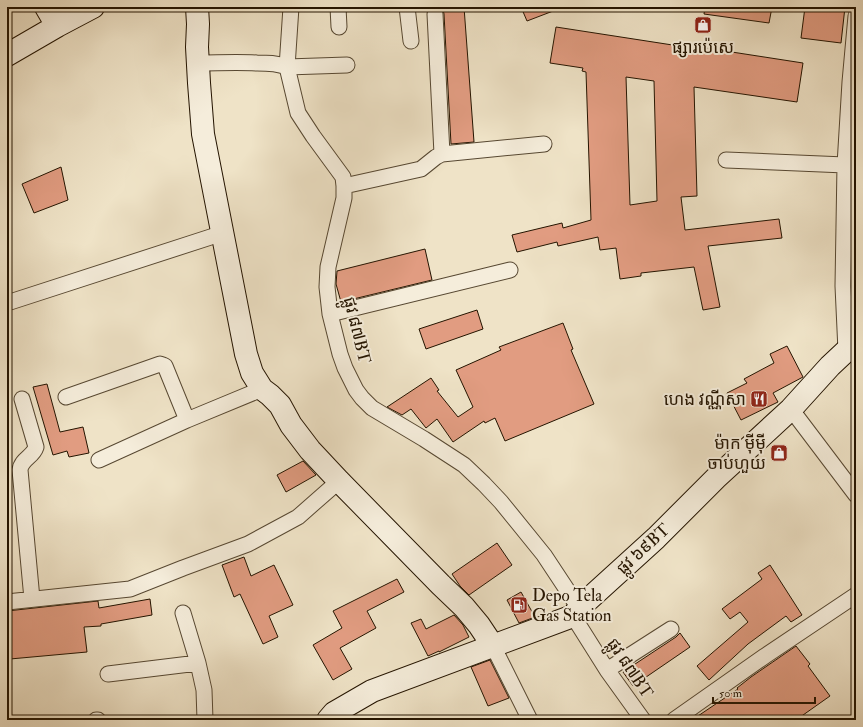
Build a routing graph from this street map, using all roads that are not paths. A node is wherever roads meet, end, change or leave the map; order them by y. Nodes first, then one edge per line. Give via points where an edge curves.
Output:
1 (46, 7) edge
2 (197, 7) edge
3 (291, 7) edge
4 (338, 7) edge
5 (407, 7) edge
6 (73, 14) edge
7 (435, 14) dead end
8 (856, 16) edge
9 (340, 27) dead end
10 (411, 42) dead end
11 (7, 55) edge
12 (198, 63) junction
13 (347, 65) dead end
14 (287, 67) junction
15 (544, 144) dead end
16 (442, 154) junction
17 (726, 160) dead end
18 (845, 165) junction
19 (344, 186) junction
20 (223, 233) junction
21 (510, 270) dead end
22 (7, 303) edge
23 (330, 314) junction
24 (851, 350) edge
25 (262, 389) junction
26 (66, 398) dead end
27 (22, 399) dead end
28 (791, 409) junction
29 (187, 420) junction
30 (99, 460) dead end
31 (339, 481) junction
32 (856, 495) edge
33 (856, 595) edge
34 (32, 599) junction
35 (7, 602) edge
36 (576, 612) junction
37 (183, 613) dead end
38 (671, 629) dead end
39 (493, 646) junction
40 (198, 663) junction
41 (607, 670) junction
42 (108, 674) dead end
43 (206, 720) edge
44 (328, 720) edge
45 (530, 720) edge
46 (643, 720) edge
47 (674, 720) edge

1 - 6 street
2 - 12 street
3 - 14 street, ផ្លូវ ៨៧BT
4 - 9 street
5 - 10 street
6 - 11 street
7 - 16 street
8 - 18 street
12 - 14 street via 241,62
12 - 20 street via 200,107
13 - 14 street
14 - 19 street, ផ្លូវ ៨៧BT via 298,112 342,176
15 - 16 street
16 - 19 street via 422,169
17 - 18 street
18 - 24 street via 843,286
19 - 23 street, ផ្លូវ ៨៧BT via 344,198 328,267
20 - 22 street
20 - 25 street via 246,354 252,373
21 - 23 street
23 - 36 street, ផ្លូវ ៨៧BT via 345,368 362,398 372,408 464,465 484,484 544,555
24 - 28 street, ផ្លូវ ៦៩BT via 830,366
25 - 29 street
25 - 31 street via 280,405 310,450
26 - 29 street via 163,364
27 - 34 street via 36,447 20,465
28 - 32 street
28 - 36 street, ផ្លូវ ៦៩BT
29 - 30 street
31 - 34 street via 298,517 248,544 130,589
31 - 39 street via 480,624
33 - 47 street
34 - 35 street
36 - 39 street, ផ្លូវ ៦៩BT
36 - 41 street, ផ្លូវ ៨៧BT
37 - 40 street
38 - 41 street
39 - 44 street, ផ្លូវ ៦៩BT via 372,691 334,713
39 - 45 street
40 - 42 street
40 - 43 street via 204,690
41 - 46 street, ផ្លូវ ៨៧BT

